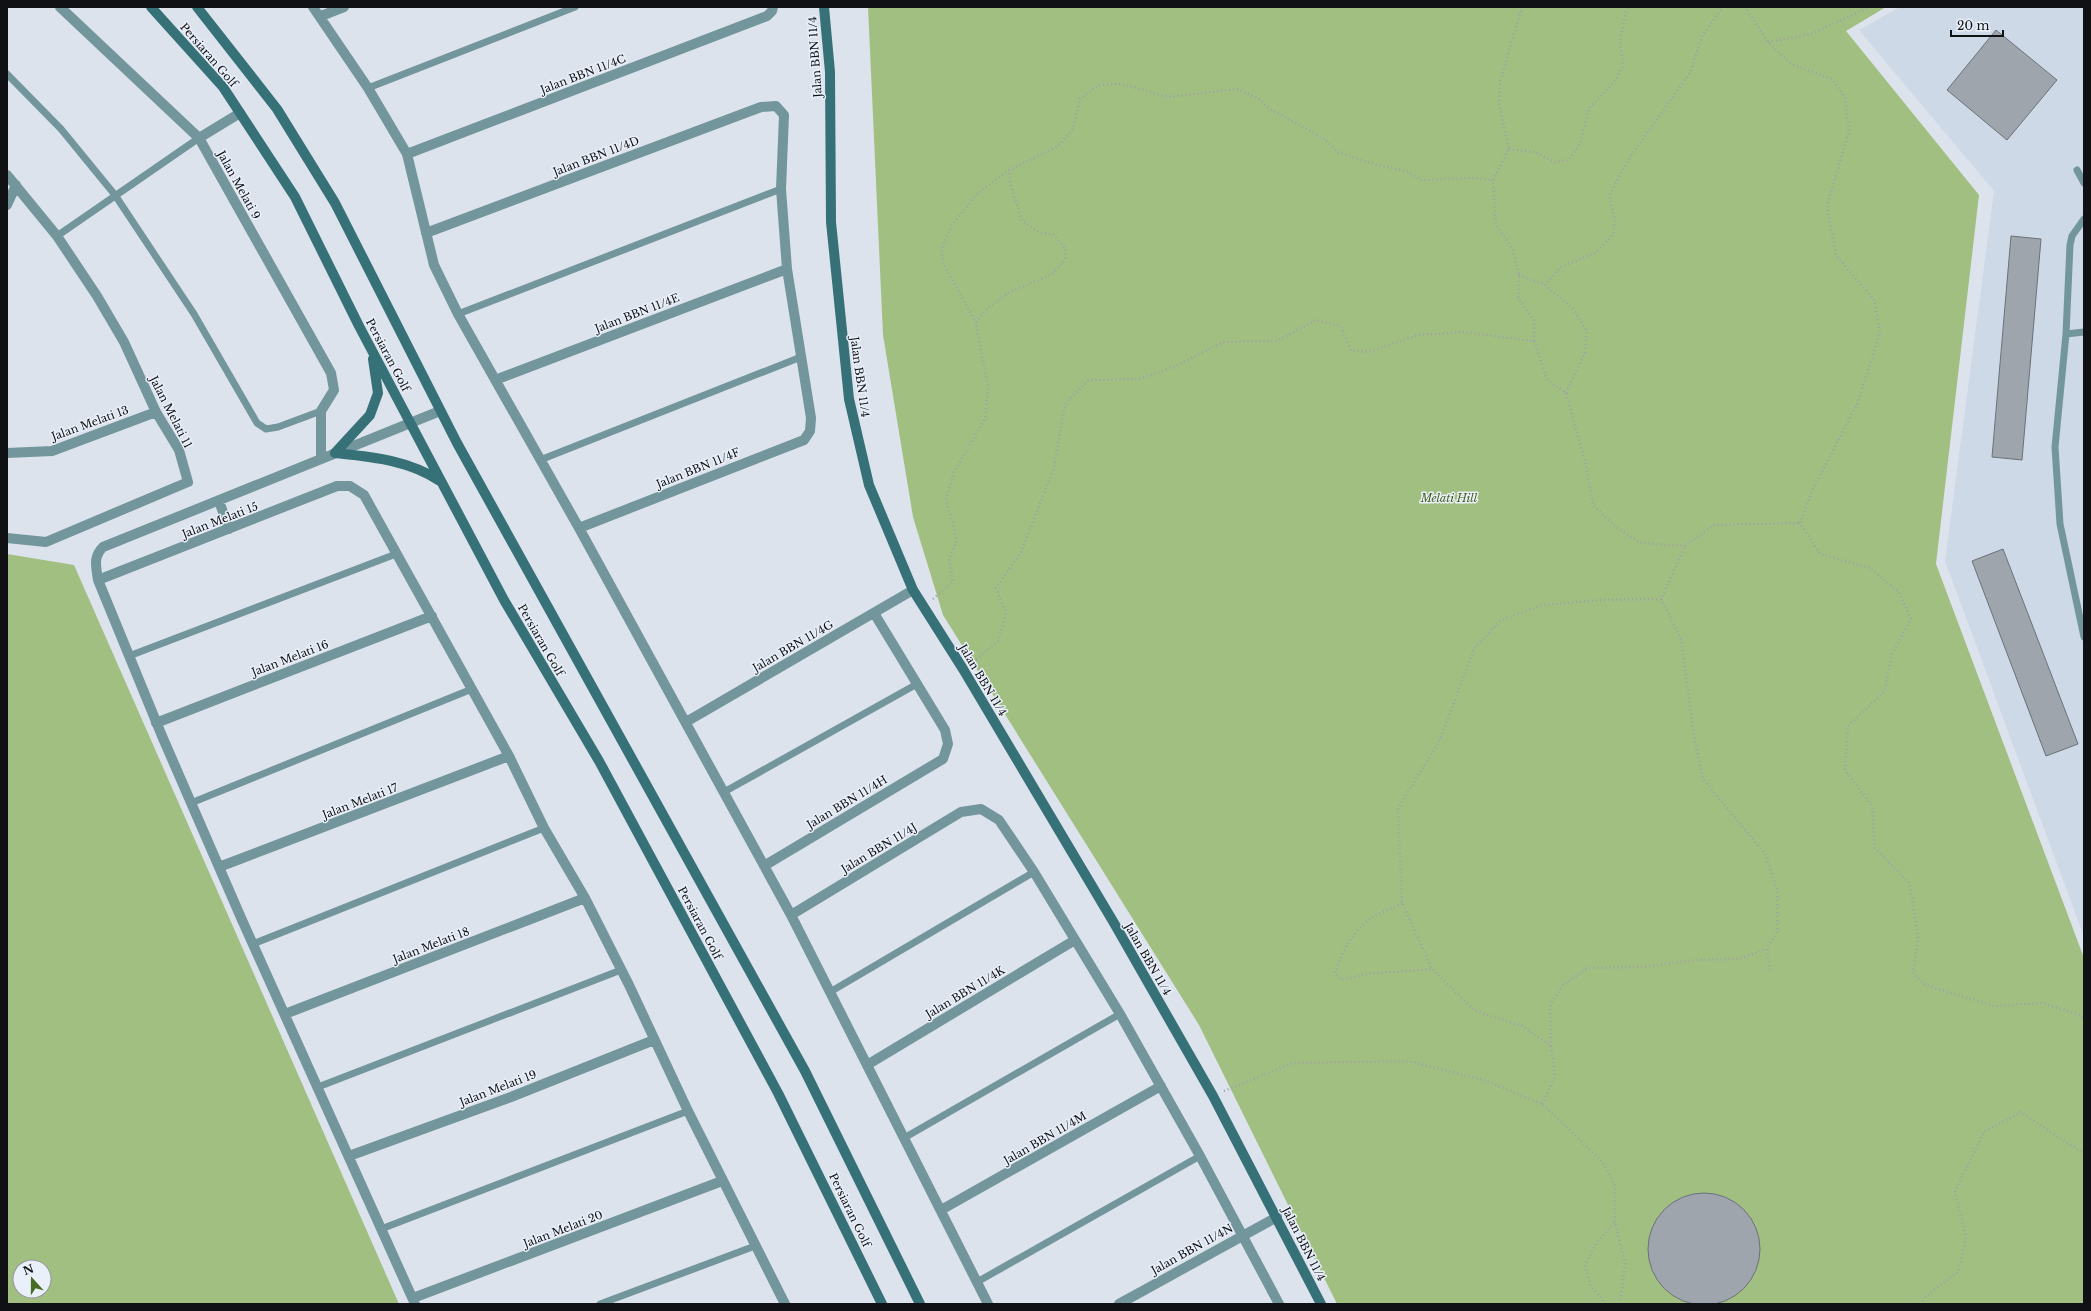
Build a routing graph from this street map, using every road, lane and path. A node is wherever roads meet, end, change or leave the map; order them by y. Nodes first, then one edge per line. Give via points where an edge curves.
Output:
1 (60, 7) edge
2 (151, 7) edge
3 (197, 7) edge
4 (313, 7) edge
5 (344, 7) edge
6 (575, 7) edge
7 (773, 7) edge
8 (824, 7) edge
9 (1522, 7) edge
10 (1627, 7) edge
11 (1723, 7) edge
12 (1745, 7) edge
13 (1869, 7) edge
14 (321, 16) junction
15 (1768, 42) junction
16 (7, 74) edge
17 (368, 88) junction
18 (240, 113) junction
19 (199, 138) junction
20 (1509, 149) junction
21 (407, 154) junction
22 (1009, 170) junction
23 (2077, 170) dead end
24 (7, 175) edge
25 (1493, 180) junction
26 (2084, 183) edge
27 (16, 185) junction
28 (781, 189) junction
29 (115, 195) junction
30 (7, 205) edge
31 (2084, 219) edge
32 (426, 233) junction
33 (57, 236) junction
34 (787, 269) junction
35 (1519, 275) junction
36 (1545, 285) junction
37 (458, 314) junction
38 (976, 324) junction
39 (2084, 332) edge
40 (2066, 334) junction
41 (1534, 340) junction
42 (372, 351) junction
43 (801, 356) junction
44 (495, 380) junction
45 (1566, 394) junction
46 (321, 411) junction
47 (440, 411) junction
48 (156, 412) junction
49 (411, 423) junction
50 (335, 453) junction
51 (7, 454) edge
52 (321, 458) junction
53 (540, 460) junction
54 (442, 482) junction
55 (219, 501) junction
56 (1800, 523) junction
57 (579, 528) junction
58 (229, 529) junction
59 (7, 538) edge
60 (1685, 546) junction
61 (396, 554) junction
62 (98, 580) junction
63 (913, 590) junction
64 (1661, 599) junction
65 (923, 606) junction
66 (874, 613) junction
67 (432, 616) junction
68 (2082, 624) edge
69 (2084, 637) edge
70 (129, 656) junction
71 (963, 669) junction
72 (918, 684) junction
73 (472, 689) junction
74 (686, 722) junction
75 (156, 723) junction
76 (509, 756) junction
77 (724, 792) junction
78 (191, 802) junction
79 (544, 828) junction
80 (764, 866) junction
81 (219, 867) junction
82 (1034, 872) junction
83 (585, 898) junction
84 (1402, 903) junction
85 (791, 915) junction
86 (1075, 940) junction
87 (253, 944) junction
88 (1767, 949) junction
89 (1432, 969) junction
90 (621, 970) junction
91 (1770, 970) dead end
92 (830, 992) junction
93 (285, 1014) junction
94 (1120, 1014) junction
95 (2084, 1019) edge
96 (654, 1040) junction
97 (1551, 1046) junction
98 (867, 1065) junction
99 (1161, 1086) junction
100 (318, 1087) junction
101 (1213, 1096) junction
102 (1542, 1104) junction
103 (688, 1111) junction
104 (904, 1138) junction
105 (2084, 1154) edge
106 (349, 1156) junction
107 (1200, 1156) junction
108 (722, 1181) junction
109 (941, 1210) junction
110 (1277, 1216) junction
111 (1615, 1222) junction
112 (381, 1229) junction
113 (1242, 1234) junction
114 (755, 1246) junction
115 (977, 1282) junction
116 (414, 1301) edge
117 (600, 1304) edge
118 (785, 1304) edge
119 (882, 1304) edge
120 (920, 1304) edge
121 (988, 1304) edge
122 (1119, 1304) edge
123 (1279, 1304) edge
124 (1321, 1304) edge
125 (1606, 1304) edge
126 (1620, 1304) edge
127 (1920, 1304) edge

1 - 19 street, Jalan Melati 9
2 - 18 street, Persiaran Golf via 223,87
3 - 47 street, Persiaran Golf via 277,109 335,203
4 - 14 street
5 - 14 street
6 - 17 lane
7 - 21 street, Jalan BBN 11/4C via 767,16
8 - 63 street, Jalan BBN 11/4 via 830,72 831,222 849,399 869,486
9 - 20 path via 1500,81 1499,104
10 - 20 path via 1620,40 1623,66 1612,84 1589,108 1580,144 1569,160 1555,162 1534,152
11 - 36 path via 1702,36 1690,74 1630,157 1609,196 1615,220 1613,235 1595,253 1561,267
12 - 15 path
13 - 15 path via 1811,34
14 - 17 street
15 - 56 path via 1791,64 1832,79 1845,97 1848,132 1828,206 1836,255 1874,300 1880,333 1857,404 1814,489
16 - 29 lane via 61,129
17 - 21 street
18 - 19 street
18 - 42 street, Persiaran Golf via 295,197
19 - 29 lane
19 - 46 street, Jalan Melati 9 via 331,373 334,390
20 - 25 path
21 - 32 street
22 - 25 path via 1058,146 1073,129 1080,99 1099,85 1122,84 1168,97 1238,89 1258,98 1270,109 1323,138 1338,152 1408,172 1421,180
22 - 38 path via 978,193 952,226 942,250 944,265
22 - 38 path via 1011,186 1022,221 1039,232 1054,235 1066,248 1065,260 1052,274 1010,292 987,308
23 - 26 lane
24 - 27 street, Jalan Melati 11
25 - 35 path via 1496,225 1513,250
27 - 30 street
27 - 33 street, Jalan Melati 11
28 - 32 street, Jalan BBN 11/4D via 784,115 776,106 761,107
28 - 34 street
28 - 37 lane
29 - 33 lane
29 - 46 lane via 194,314 258,423 266,429 278,427
31 - 40 lane via 2072,236 2070,244
32 - 37 street via 434,265
33 - 48 street, Jalan Melati 11 via 124,342
34 - 43 street
34 - 44 street, Jalan BBN 11/4E
35 - 36 path
35 - 41 path via 1518,298 1534,321
36 - 45 path via 1573,309 1587,331 1585,353
37 - 44 street
38 - 65 path via 988,387 985,419 954,472 946,500 957,540 949,560 953,582
39 - 40 lane
40 - 68 lane via 2055,447 2060,524
41 - 45 path via 1547,379
41 - 71 path via 1464,332 1418,335 1368,352 1351,350 1340,326 1316,320 1276,341 1223,342 1174,367 1139,379 1089,380 1065,404 1054,468 1021,552 996,588 1006,613 998,641
42 - 49 street, Persiaran Golf
42 - 50 street via 378,394 370,415
43 - 53 lane
43 - 57 street, Jalan BBN 11/4F via 811,418 810,431 804,440
44 - 53 street
45 - 60 path via 1586,465 1593,505 1615,526 1640,543
46 - 52 street
47 - 49 street
47 - 120 street, Persiaran Golf via 806,1071
48 - 51 street, Jalan Melati 13 via 52,450
48 - 59 street, Jalan Melati 11 via 178,450 188,482 46,542
49 - 50 street
49 - 54 street, Persiaran Golf
50 - 52 street
50 - 54 street via 404,463 425,471
52 - 55 street
53 - 57 street
54 - 119 street, Persiaran Golf via 504,600 599,761 680,908 778,1093
55 - 58 street
55 - 62 street via 103,547 95,560
56 - 60 path via 1714,525
56 - 95 path via 1820,554 1870,568 1899,592 1911,618 1892,654 1884,692 1848,726 1845,770 1872,806 1875,848 1910,884 1918,937 1913,972 1925,985 1994,1006 2042,1003 2080,1015
57 - 74 street
58 - 61 street, Jalan Melati 15 via 337,486 350,486 364,495
58 - 62 street, Jalan Melati 15
60 - 64 path
61 - 67 street
61 - 70 lane
62 - 70 street
63 - 65 street, Jalan BBN 11/4
63 - 66 street, Jalan BBN 11/4G
64 - 84 path via 1599,600 1543,605 1501,620 1474,649 1440,742 1398,808
64 - 88 path via 1681,639 1694,736 1703,779 1766,855 1777,890 1777,932
65 - 71 street, Jalan BBN 11/4
66 - 72 street
66 - 74 street, Jalan BBN 11/4G
67 - 73 street
67 - 75 street, Jalan Melati 16
68 - 69 lane
70 - 75 street
71 - 101 street, Jalan BBN 11/4
72 - 77 lane
72 - 80 street, Jalan BBN 11/4H via 945,730 948,744 943,759
73 - 76 street
73 - 78 lane
74 - 77 street
75 - 78 street
76 - 79 street
76 - 81 street, Jalan Melati 17
77 - 80 street
78 - 81 street
79 - 83 street
79 - 87 lane
80 - 85 street
81 - 87 street
82 - 85 street, Jalan BBN 11/4J via 999,820 981,809 961,812
82 - 86 street
82 - 92 lane
83 - 90 street
83 - 93 street, Jalan Melati 18
84 - 89 path
84 - 89 path via 1372,917 1357,932 1338,960 1336,974 1342,980 1366,974
85 - 92 street
86 - 94 street
86 - 98 street, Jalan BBN 11/4K
87 - 93 street
88 - 91 path
88 - 97 path via 1738,959 1588,968 1563,985 1550,1006
89 - 97 path via 1475,1011 1522,1026
90 - 96 street
90 - 100 lane
92 - 98 street
93 - 100 street
94 - 99 street
94 - 104 lane
96 - 103 street
96 - 106 street, Jalan Melati 19
97 - 102 path via 1555,1078
98 - 104 street
99 - 107 street
99 - 109 street, Jalan BBN 11/4M
100 - 106 street
101 - 102 path via 1293,1063 1408,1061 1484,1080
101 - 110 street, Jalan BBN 11/4
102 - 111 path via 1604,1162 1615,1186
103 - 108 street
103 - 112 lane
104 - 109 street
105 - 127 path via 2021,1112 1984,1132 1955,1191 1966,1239 1958,1272
106 - 112 street
107 - 113 street
107 - 115 lane
108 - 114 street
108 - 116 street, Jalan Melati 20
109 - 115 street
110 - 113 street, Jalan BBN 11/4N
110 - 124 street, Jalan BBN 11/4
111 - 125 path via 1597,1242 1585,1265 1591,1286
111 - 126 path via 1625,1263
112 - 116 street
113 - 122 street, Jalan BBN 11/4N
113 - 123 street
114 - 117 lane
114 - 118 street
115 - 121 street

